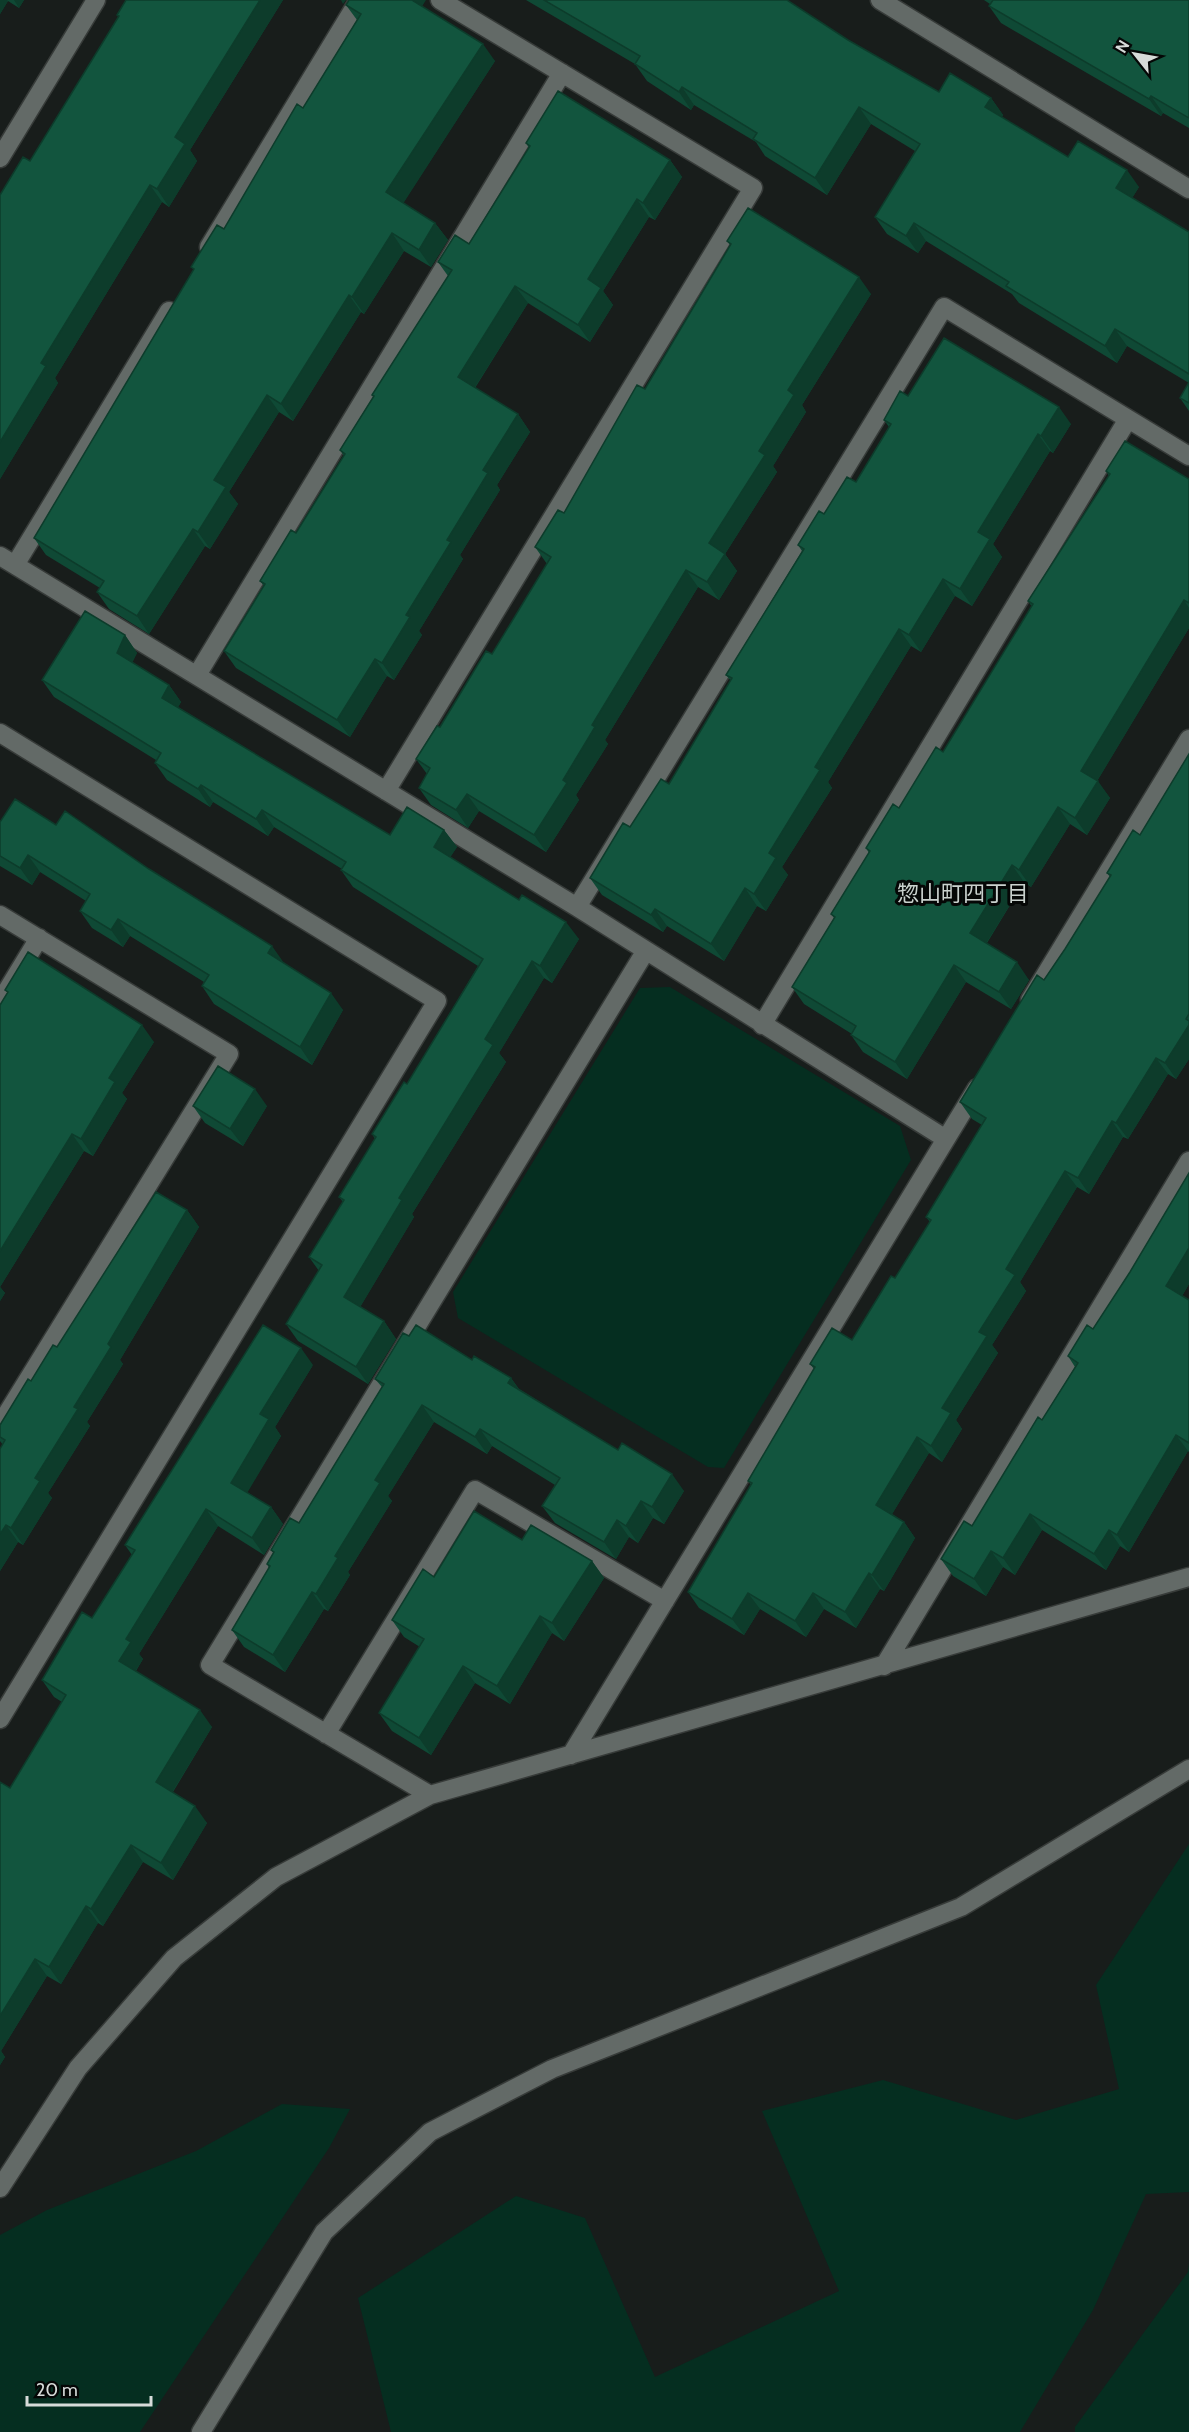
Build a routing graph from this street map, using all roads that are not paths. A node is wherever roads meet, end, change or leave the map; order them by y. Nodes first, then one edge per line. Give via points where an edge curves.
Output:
1 (96, 0) edge
2 (359, 0) edge
3 (440, 0) edge
4 (880, 0) edge
5 (562, 73) junction
6 (0, 158) edge
7 (1189, 189) edge
8 (200, 262) edge
9 (181, 292) edge
10 (1128, 419) junction
11 (1189, 456) edge
12 (7, 560) edge
13 (197, 675) junction
14 (0, 733) edge
15 (1189, 739) edge
16 (386, 791) junction
17 (577, 907) junction
18 (0, 915) edge
19 (39, 938) junction
20 (645, 952) junction
21 (0, 1002) edge
22 (1019, 1019) edge
23 (762, 1025) junction
24 (988, 1069) edge
25 (946, 1139) junction
26 (1189, 1161) edge
27 (0, 1425) edge
28 (1189, 1576) edge
29 (665, 1601) junction
30 (884, 1666) junction
31 (0, 1719) edge
32 (326, 1734) junction
33 (571, 1755) junction
34 (1189, 1769) edge
35 (430, 1795) junction
36 (0, 2188) edge
37 (201, 2432) edge

1 - 6 street
2 - 8 street
3 - 5 street
4 - 7 street
5 - 13 street
5 - 16 street via 753,188
9 - 12 street
10 - 11 street
10 - 17 street via 944,307
10 - 23 street
12 - 13 street
13 - 16 street
14 - 31 street via 437,1001
15 - 22 street
16 - 17 street
17 - 20 street
18 - 19 street
19 - 21 street
19 - 27 street via 229,1054
20 - 23 street
20 - 32 street via 210,1665
23 - 25 street
24 - 25 street
25 - 29 street
26 - 30 street
28 - 30 street
29 - 32 street via 475,1490
29 - 33 street
30 - 33 street
32 - 35 street
33 - 35 street
34 - 37 street via 961,1907 552,2069 430,2132 324,2232
35 - 36 street via 276,1877 174,1958 78,2068

